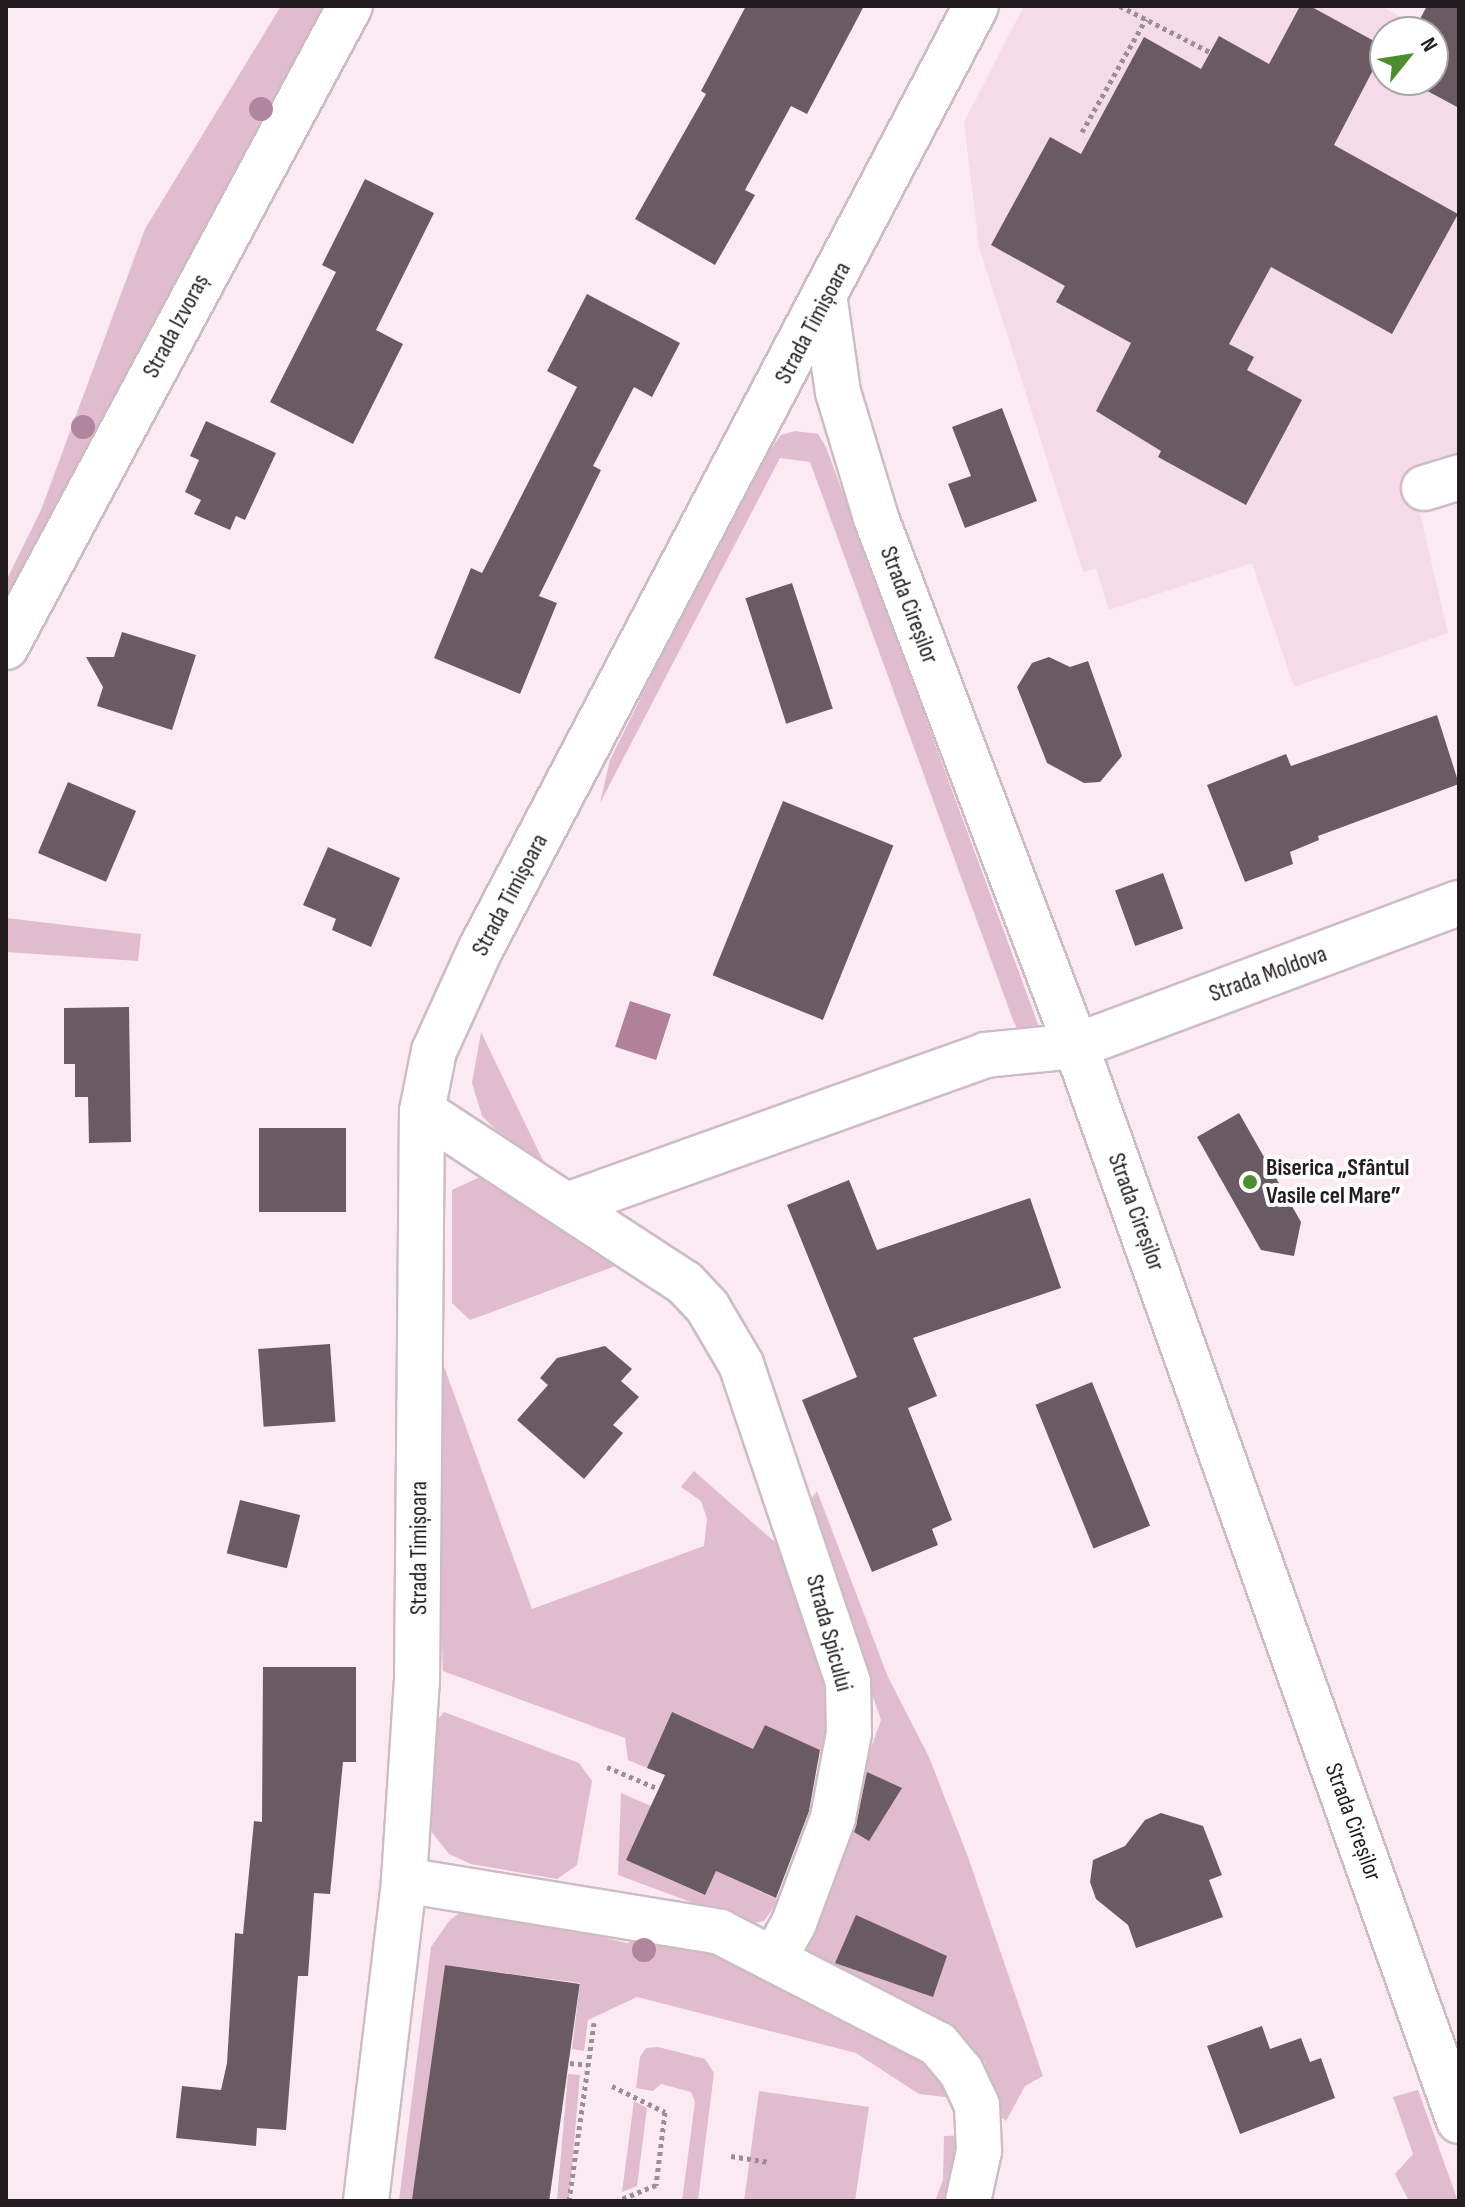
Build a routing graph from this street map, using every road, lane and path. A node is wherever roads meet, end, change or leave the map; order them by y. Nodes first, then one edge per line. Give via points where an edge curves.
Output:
1 (350, 6) edge
2 (976, 6) edge
3 (1120, 6) edge
4 (1146, 19) junction
5 (1210, 52) dead end
6 (1082, 132) dead end
7 (825, 301) junction
8 (6, 647) edge
9 (1459, 903) edge
10 (1076, 1046) junction
11 (422, 1111) junction
12 (570, 1204) junction
13 (607, 1767) dead end
14 (659, 1789) dead end
15 (404, 1880) junction
16 (775, 1957) junction
17 (594, 2023) dead end
18 (570, 2063) dead end
19 (589, 2065) junction
20 (612, 2086) dead end
21 (1459, 2121) edge
22 (731, 2156) dead end
23 (768, 2162) dead end
24 (366, 2201) edge
25 (569, 2201) edge
26 (617, 2201) edge
27 (968, 2201) edge

1 - 8 street, Strada Izvoraș
2 - 7 street, Strada Timișoara
3 - 4 path
4 - 5 path
4 - 6 path
7 - 10 street, Strada Cireșilor via 838,392 876,518
7 - 11 street, Strada Timișoara via 480,950 434,1051
9 - 10 street, Strada Moldova
10 - 12 street, Strada Moldova via 985,1055
10 - 21 street, Strada Cireșilor
11 - 12 street, Strada Spicului
11 - 15 street, Strada Timișoara via 420,1633
12 - 16 street, Strada Spicului via 685,1283 726,1334 746,1378 848,1682 849,1733 833,1818 794,1923
13 - 14 path
15 - 16 street via 720,1932
15 - 24 street, Strada Timișoara
16 - 27 street via 816,1984 938,2044 961,2071 977,2105 979,2151
17 - 19 path
18 - 19 path
19 - 25 path
20 - 26 path via 665,2112 656,2185
22 - 23 path

